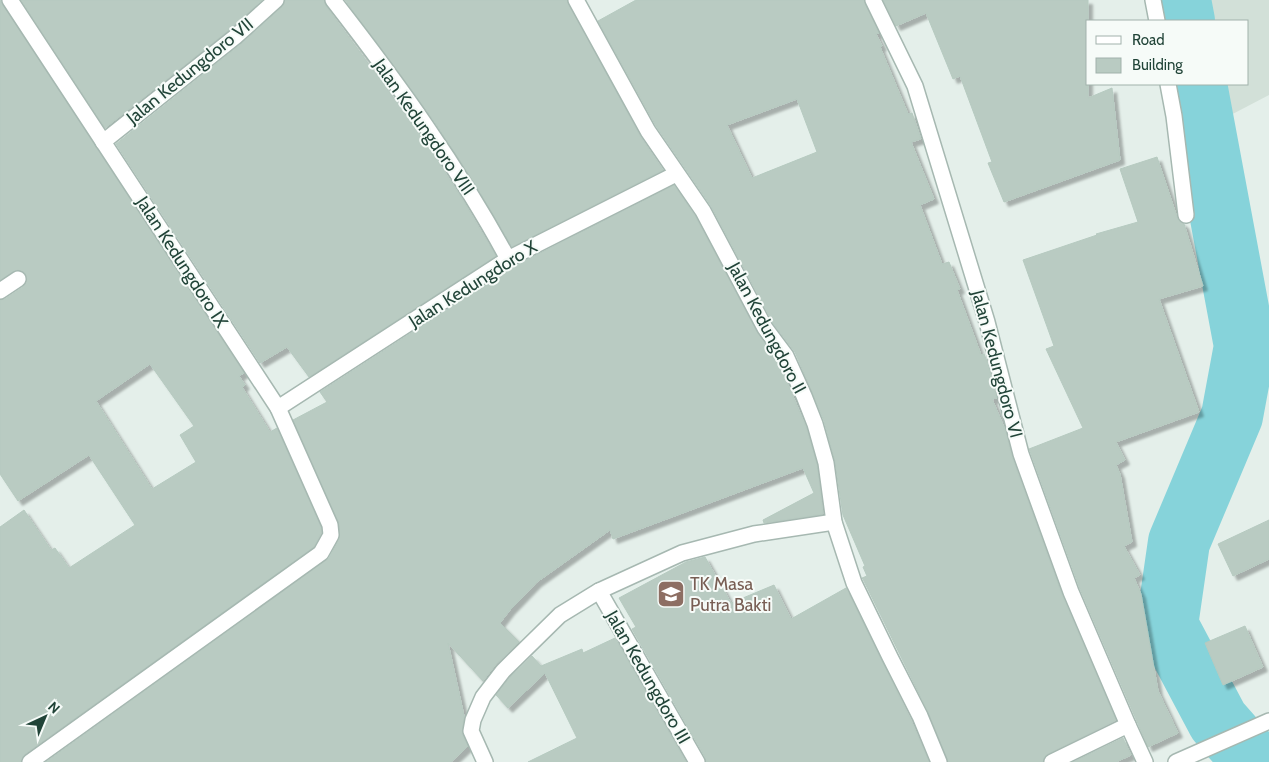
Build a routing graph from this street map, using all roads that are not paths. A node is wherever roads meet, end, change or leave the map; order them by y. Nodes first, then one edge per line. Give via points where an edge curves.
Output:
1 (10, 0) edge
2 (276, 0) edge
3 (333, 0) edge
4 (576, 0) edge
5 (873, 0) edge
6 (1153, 0) edge
7 (1157, 20) edge
8 (1168, 85) edge
9 (103, 142) junction
10 (676, 174) junction
11 (1186, 216) dead end
12 (508, 259) junction
13 (18, 280) dead end
14 (0, 291) edge
15 (278, 408) junction
16 (834, 522) junction
17 (599, 591) junction
18 (1269, 721) edge
19 (1128, 725) junction
20 (30, 762) edge
21 (485, 762) edge
22 (697, 762) edge
23 (939, 762) edge
24 (1052, 762) edge
25 (1145, 762) edge
26 (1176, 762) edge

1 - 9 street, Jalan Kedungdoro IX
2 - 9 street, Jalan Kedungdoro VII via 235,37
3 - 12 street, Jalan Kedungdoro VIII via 443,152 479,206
4 - 10 street, Jalan Kedungdoro II via 648,131
5 - 19 street, Jalan Kedungdoro VI via 915,86 987,322 1022,454 1071,592
6 - 7 street
8 - 11 street
9 - 15 street, Jalan Kedungdoro IX
10 - 12 street, Jalan Kedungdoro X
10 - 16 street, Jalan Kedungdoro II via 703,211 801,388 826,463
12 - 15 street, Jalan Kedungdoro X
13 - 14 street
15 - 20 street, Jalan Kedungdoro IX via 330,525 331,535 321,553
16 - 17 street via 754,534 682,553
16 - 23 street, Jalan Kedungdoro II via 854,583 920,716
17 - 21 street via 560,615 503,671 483,698 471,731
17 - 22 street, Jalan Kedungdoro III
18 - 26 street
19 - 24 street
19 - 25 street, Jalan Kedungdoro VI

